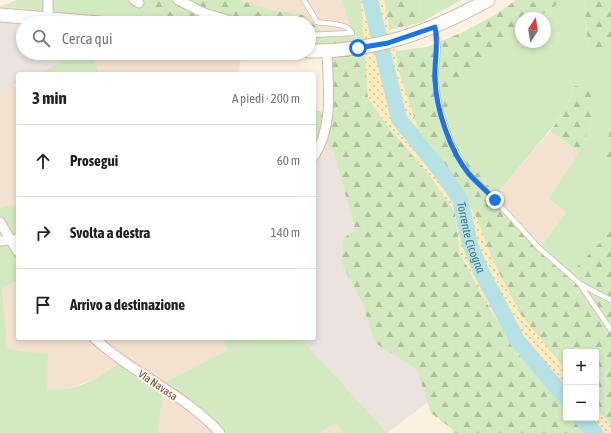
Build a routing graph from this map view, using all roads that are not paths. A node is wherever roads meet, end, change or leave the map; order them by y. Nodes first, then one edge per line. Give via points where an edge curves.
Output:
1 (48, 0) edge
2 (178, 0) edge
3 (304, 0) edge
4 (488, 0) edge
5 (1, 15) edge
6 (17, 16) edge
7 (48, 16) edge
8 (214, 16) edge
9 (313, 16) edge
10 (316, 20) edge
11 (435, 27) junction
12 (316, 35) edge
13 (316, 51) edge
14 (327, 51) junction
15 (316, 152) edge
16 (0, 222) edge
17 (14, 240) edge
18 (0, 241) edge
19 (580, 284) junction
20 (611, 300) edge
21 (611, 330) edge
22 (97, 340) edge
23 (220, 433) edge

1 - 7 street
2 - 8 street
3 - 9 lane
4 - 11 main road
5 - 6 main road
10 - 12 lane via 345,26 352,33
11 - 14 main road via 412,36 358,48
11 - 19 lane via 438,50 435,78 440,110 450,142 468,173 539,248
13 - 14 main road
14 - 15 street via 327,117 323,138
16 - 17 street
17 - 18 street
19 - 20 lane
19 - 21 lane
22 - 23 street, Via Navasa via 193,409

